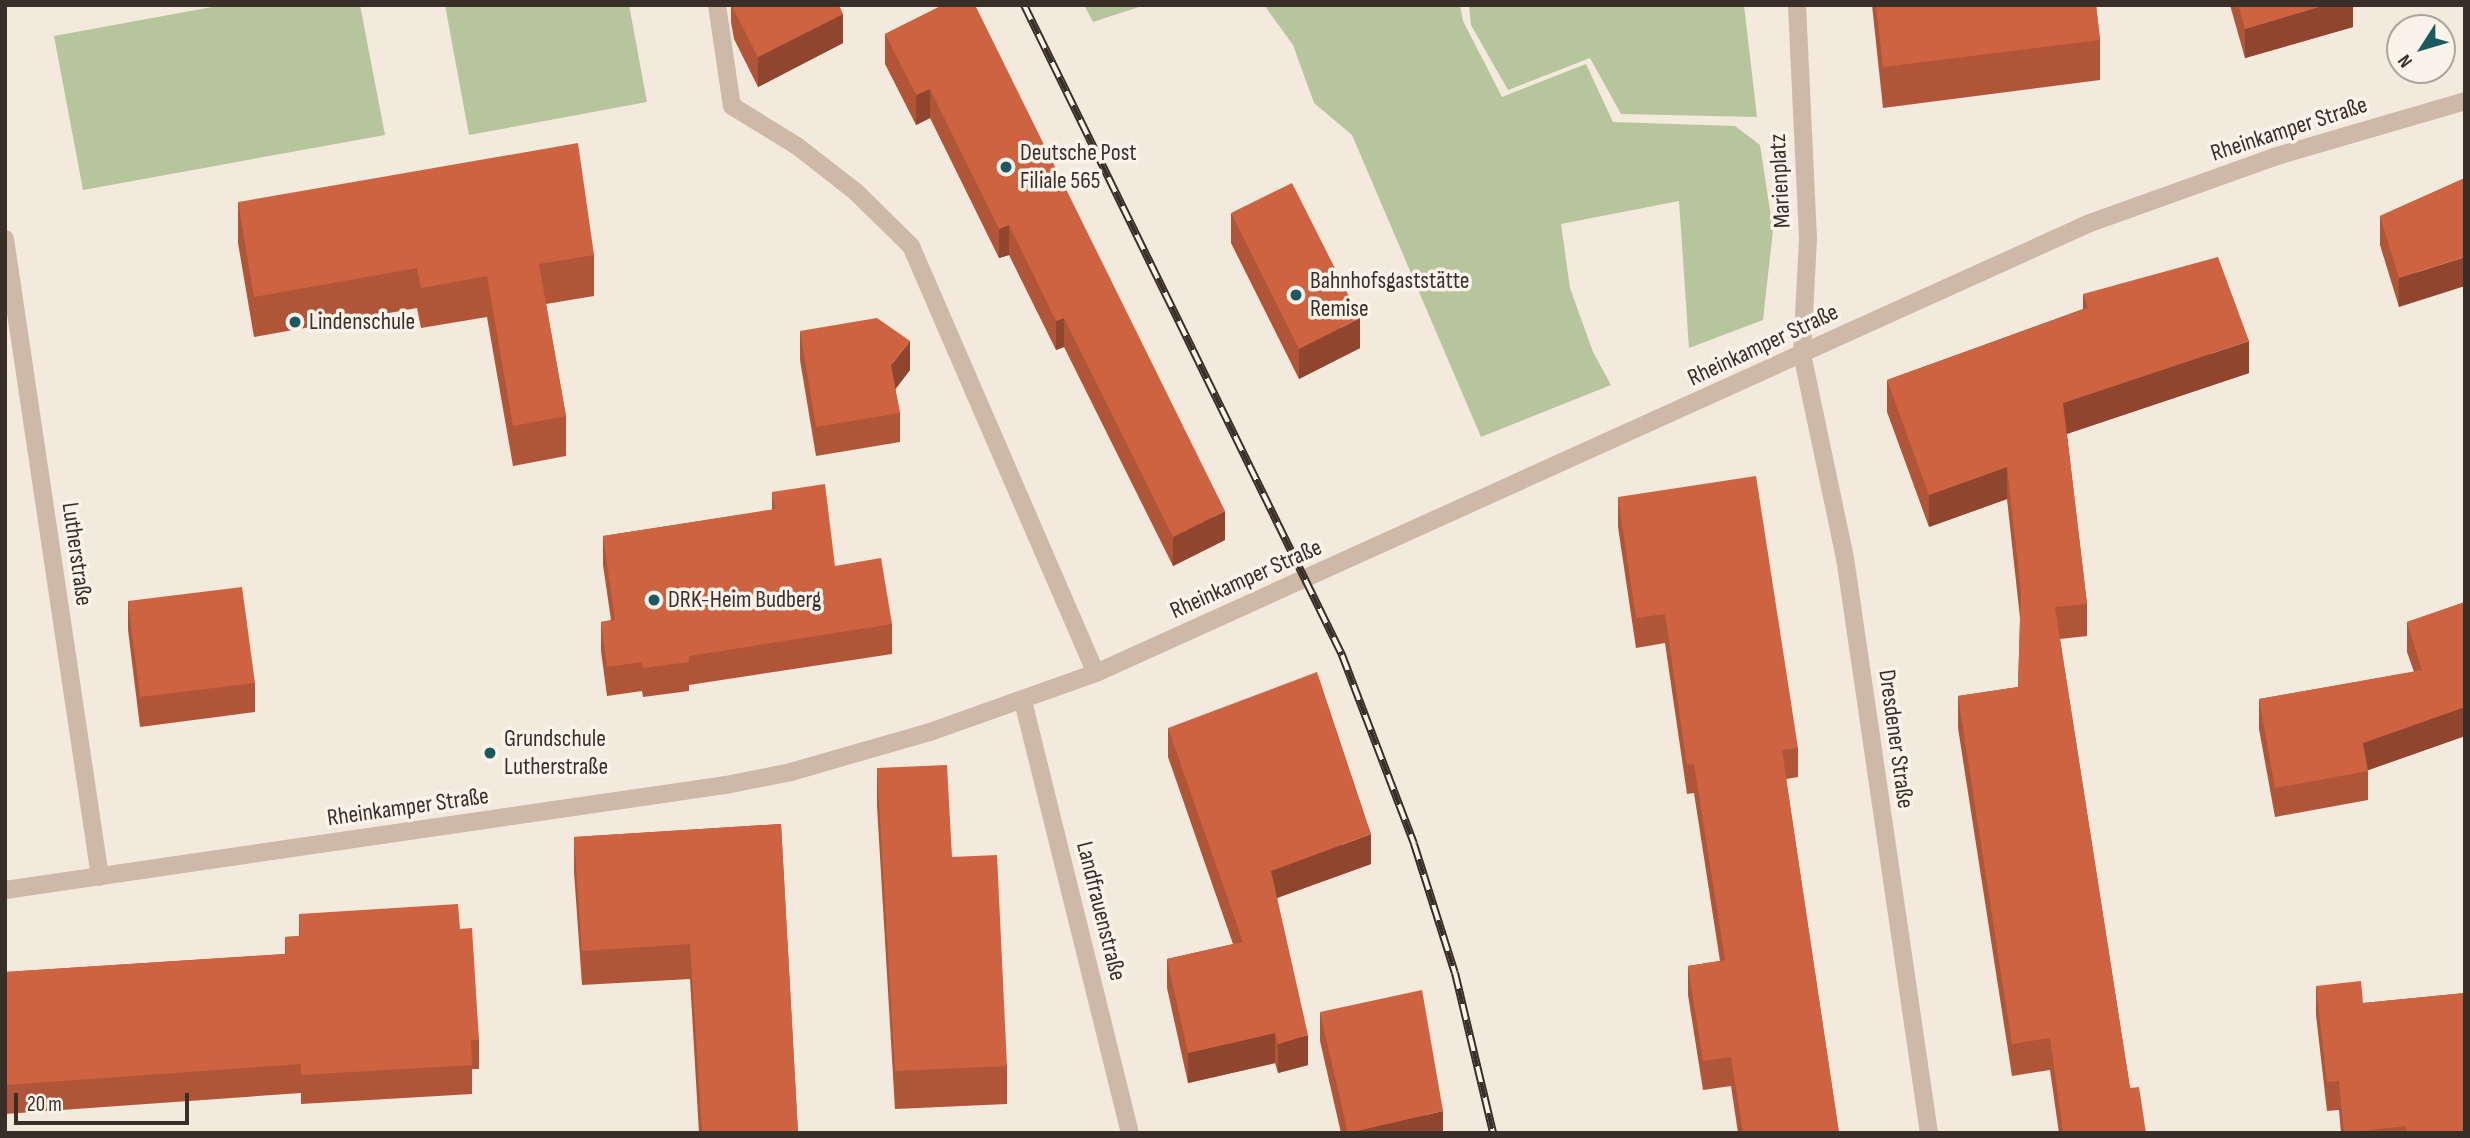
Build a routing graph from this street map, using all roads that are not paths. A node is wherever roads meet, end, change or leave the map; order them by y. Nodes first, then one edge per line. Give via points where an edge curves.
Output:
1 (717, 5) edge
2 (1797, 5) edge
3 (2465, 101) edge
4 (5, 239) edge
5 (1802, 354) junction
6 (1096, 673) junction
7 (1023, 701) junction
8 (100, 877) junction
9 (5, 890) edge
10 (1130, 1133) edge
11 (1929, 1133) edge

1 - 6 street via 732,106 816,161 911,246
2 - 5 street, Marienplatz via 1808,239
3 - 5 street, Rheinkamper Straße via 2274,157 2090,223
4 - 8 street, Lutherstraße
5 - 6 street, Rheinkamper Straße
5 - 11 street, Dresdener Straße via 1845,558
6 - 7 street, Rheinkamper Straße
7 - 8 street, Rheinkamper Straße via 854,755 726,785
7 - 10 street, Landfrauenstraße
8 - 9 street, Rheinkamper Straße

